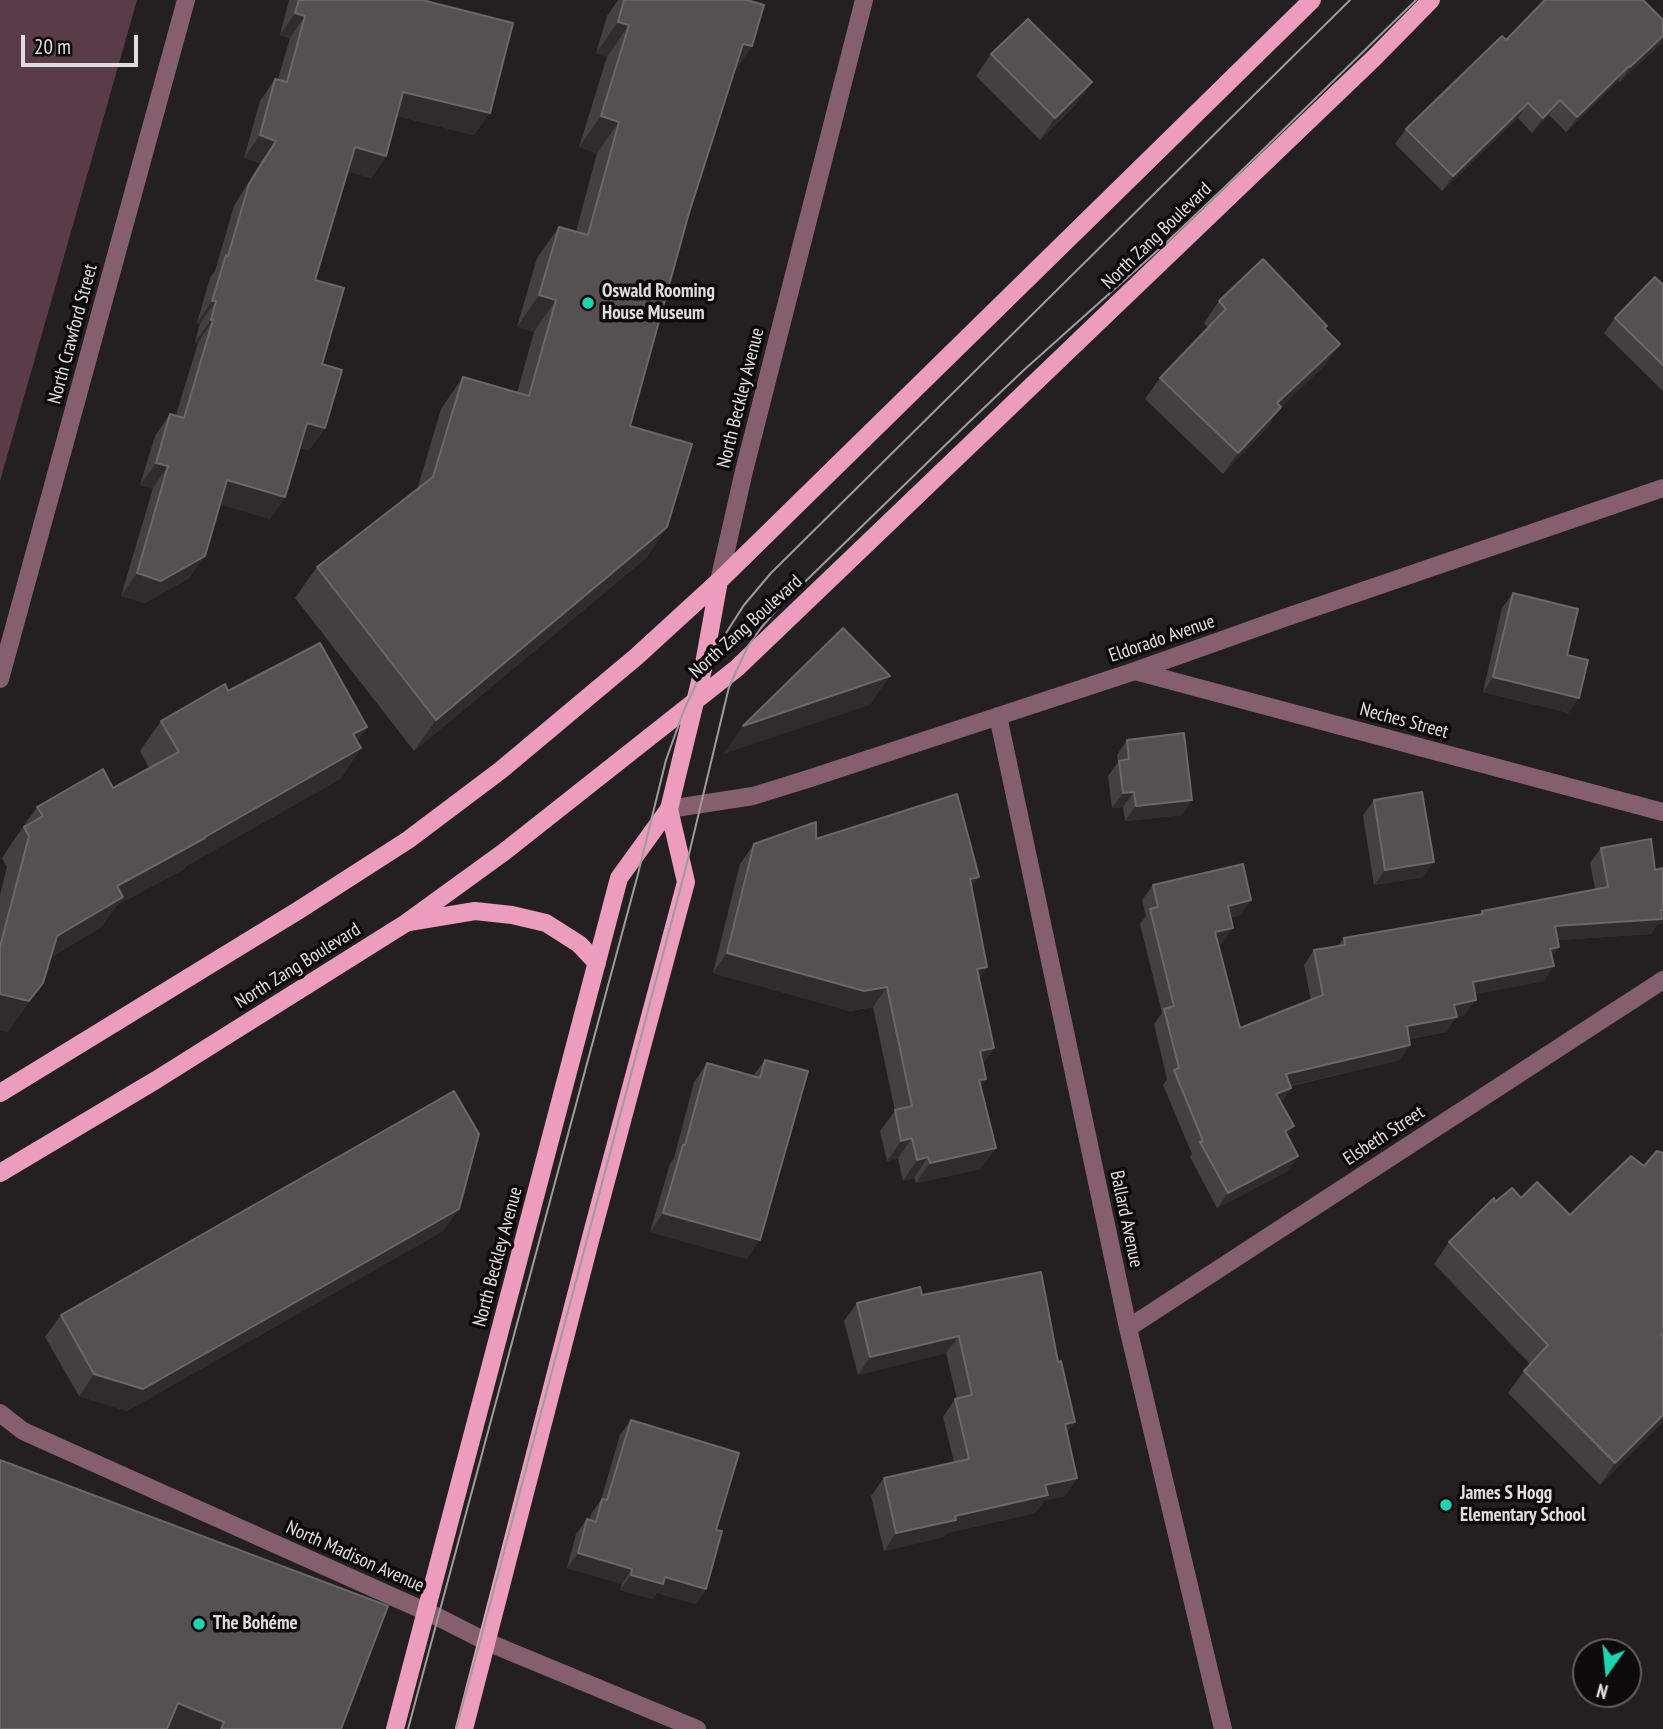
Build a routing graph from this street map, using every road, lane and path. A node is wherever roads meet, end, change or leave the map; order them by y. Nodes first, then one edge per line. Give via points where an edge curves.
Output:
1 (187, 0) edge
2 (864, 0) edge
3 (1312, 0) edge
4 (1431, 0) edge
5 (1663, 488) edge
6 (719, 581) junction
7 (1135, 671) junction
8 (0, 679) edge
9 (694, 702) junction
10 (998, 716) junction
11 (669, 809) junction
12 (1663, 812) edge
13 (405, 923) junction
14 (597, 963) junction
15 (1663, 980) edge
16 (0, 1093) edge
17 (0, 1173) edge
18 (1128, 1328) junction
19 (0, 1413) edge
20 (426, 1612) junction
21 (487, 1642) junction
22 (395, 1729) edge
23 (464, 1729) edge
24 (697, 1729) edge
25 (1223, 1729) edge

1 - 8 street, North Crawford Street
2 - 6 street, North Beckley Avenue
3 - 6 main road
4 - 9 main road, North Zang Boulevard via 737,668
5 - 7 street, Eldorado Avenue
6 - 9 main road, North Beckley Avenue
6 - 16 main road via 501,770 408,840
7 - 10 street, Eldorado Avenue
7 - 12 street, Neches Street
9 - 11 main road, North Beckley Avenue
9 - 13 main road, North Zang Boulevard
10 - 11 street, Eldorado Avenue via 753,796
10 - 18 street, Ballard Avenue
11 - 14 main road, North Beckley Avenue via 619,878
11 - 21 main road, North Beckley Avenue via 686,882
13 - 14 main road via 475,911 512,915 546,923 579,944
13 - 17 main road, North Zang Boulevard
14 - 20 main road, North Beckley Avenue
15 - 18 street, Elsbeth Street
18 - 25 street, Ballard Avenue
19 - 20 street, North Madison Avenue via 23,1431
20 - 21 street, North Madison Avenue
20 - 22 main road, North Beckley Avenue
21 - 23 main road, North Beckley Avenue
21 - 24 street, North Madison Avenue

